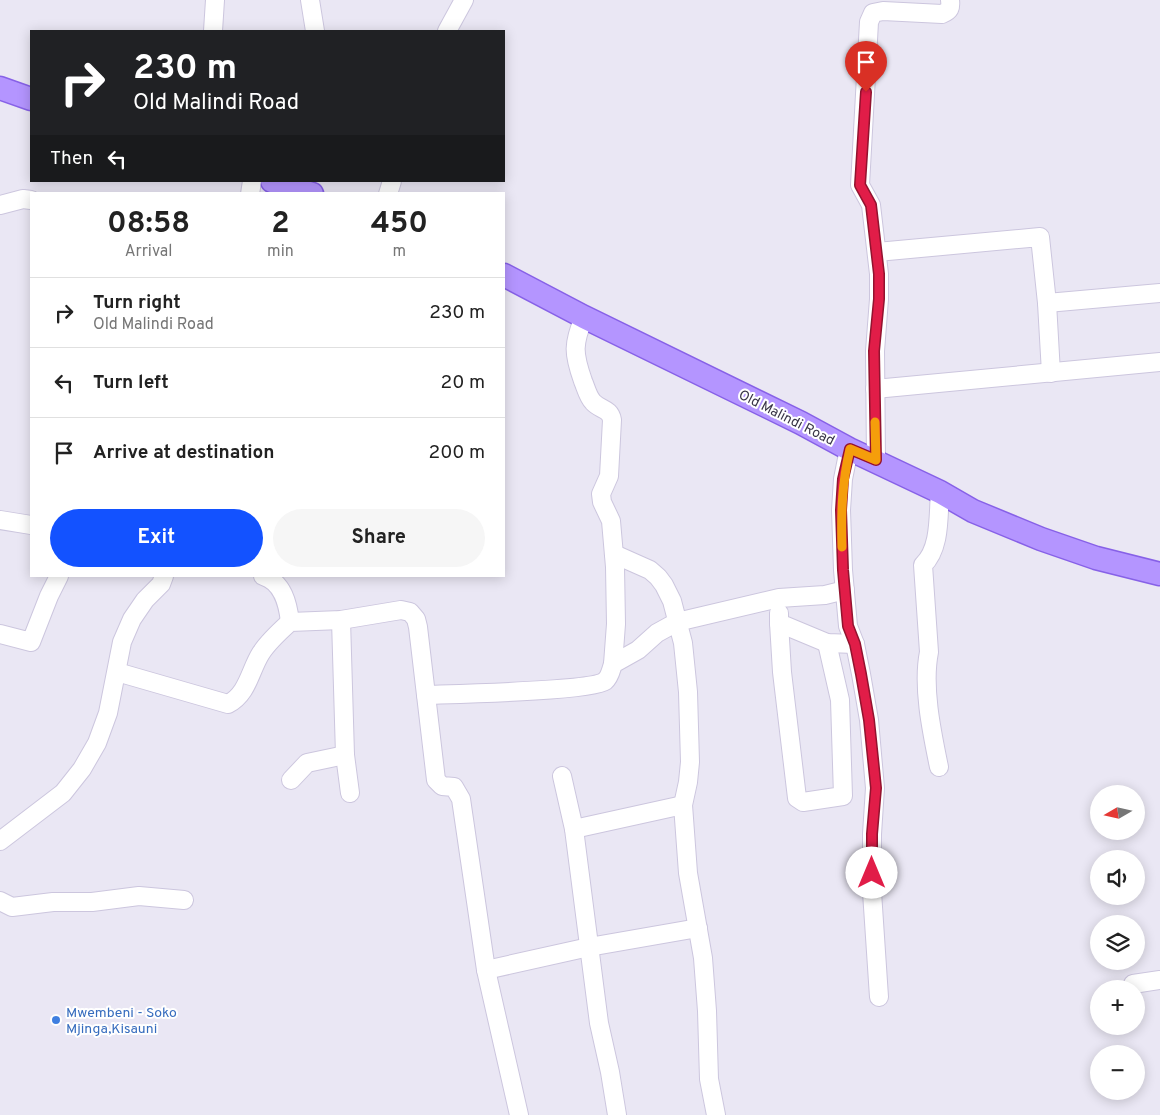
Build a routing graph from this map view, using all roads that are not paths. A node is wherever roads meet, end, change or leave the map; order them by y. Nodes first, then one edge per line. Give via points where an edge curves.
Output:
1 (215, 0) edge
2 (310, 0) edge
3 (464, 0) edge
4 (950, 0) edge
5 (213, 30) edge
6 (315, 30) edge
7 (448, 30) edge
8 (2, 94) edge
9 (30, 99) edge
10 (276, 182) edge
11 (302, 188) edge
12 (30, 200) edge
13 (0, 205) edge
14 (877, 252) junction
15 (505, 276) edge
16 (1160, 293) edge
17 (1047, 303) junction
18 (584, 317) junction
19 (1160, 362) edge
20 (1051, 373) junction
21 (875, 389) junction
22 (850, 449) junction
23 (876, 460) junction
24 (940, 492) junction
25 (0, 520) edge
26 (30, 525) edge
27 (614, 554) junction
28 (1160, 574) edge
29 (58, 577) edge
30 (164, 577) edge
31 (266, 577) edge
32 (845, 590) junction
33 (779, 598) junction
34 (341, 620) junction
35 (290, 622) junction
36 (677, 622) junction
37 (779, 623) junction
38 (0, 634) edge
39 (827, 643) junction
40 (855, 644) junction
41 (612, 664) junction
42 (117, 672) junction
43 (426, 695) junction
44 (345, 755) junction
45 (939, 768) dead end
46 (562, 776) dead end
47 (292, 780) dead end
48 (350, 793) dead end
49 (683, 805) junction
50 (574, 829) junction
51 (0, 841) edge
52 (184, 900) dead end
53 (0, 901) edge
54 (698, 928) junction
55 (589, 947) junction
56 (486, 970) junction
57 (1160, 980) edge
58 (1145, 982) edge
59 (879, 997) dead end
60 (519, 1115) edge
61 (616, 1115) edge
62 (716, 1115) edge

1 - 5 street
2 - 6 street
3 - 7 street
4 - 14 street via 951,7 942,14 883,11 873,13 869,22 860,185 871,205
8 - 9 main road
10 - 11 main road
12 - 13 street
14 - 17 street via 1040,237
14 - 21 street via 879,299 874,351
15 - 18 main road, Old Malindi Road
16 - 17 street
17 - 20 street
18 - 22 main road, Old Malindi Road
18 - 27 street via 576,336 578,367 587,393 594,403 611,414 612,420 609,476 601,494 610,521
19 - 20 street
20 - 21 street
21 - 23 street
22 - 23 main road, Old Malindi Road
22 - 32 street via 843,479 841,510
23 - 24 main road, Old Malindi Road
24 - 28 main road, Old Malindi Road via 973,511 1042,539 1096,558
24 - 45 street via 935,544 923,565 930,719
25 - 26 street
27 - 36 street via 658,577 672,602
27 - 41 street via 616,624
29 - 38 street via 31,642
30 - 42 street via 132,619 122,642
31 - 35 street via 282,590
32 - 33 street
32 - 40 street via 848,626
33 - 36 street
33 - 37 street
34 - 35 street
34 - 43 street via 401,610 410,612 418,627
34 - 44 street
35 - 42 street via 261,653 247,684 236,700 228,704
36 - 41 street
36 - 49 street via 683,643 688,692 690,762
37 - 39 street
37 - 39 street via 797,798 803,802 843,796 840,700
39 - 40 street
40 - 59 street via 869,720 876,788 872,892
41 - 43 street via 605,681 597,685
42 - 51 street via 108,713 97,743 82,769 63,793
43 - 56 street via 436,780 442,786 454,787 461,799
44 - 47 street via 307,763
44 - 48 street
46 - 50 street
49 - 50 street
49 - 54 street via 688,874
50 - 55 street
52 - 53 street via 139,896 12,907
54 - 55 street
54 - 62 street via 708,1011 709,1079
55 - 56 street
55 - 61 street
56 - 60 street
57 - 58 street

